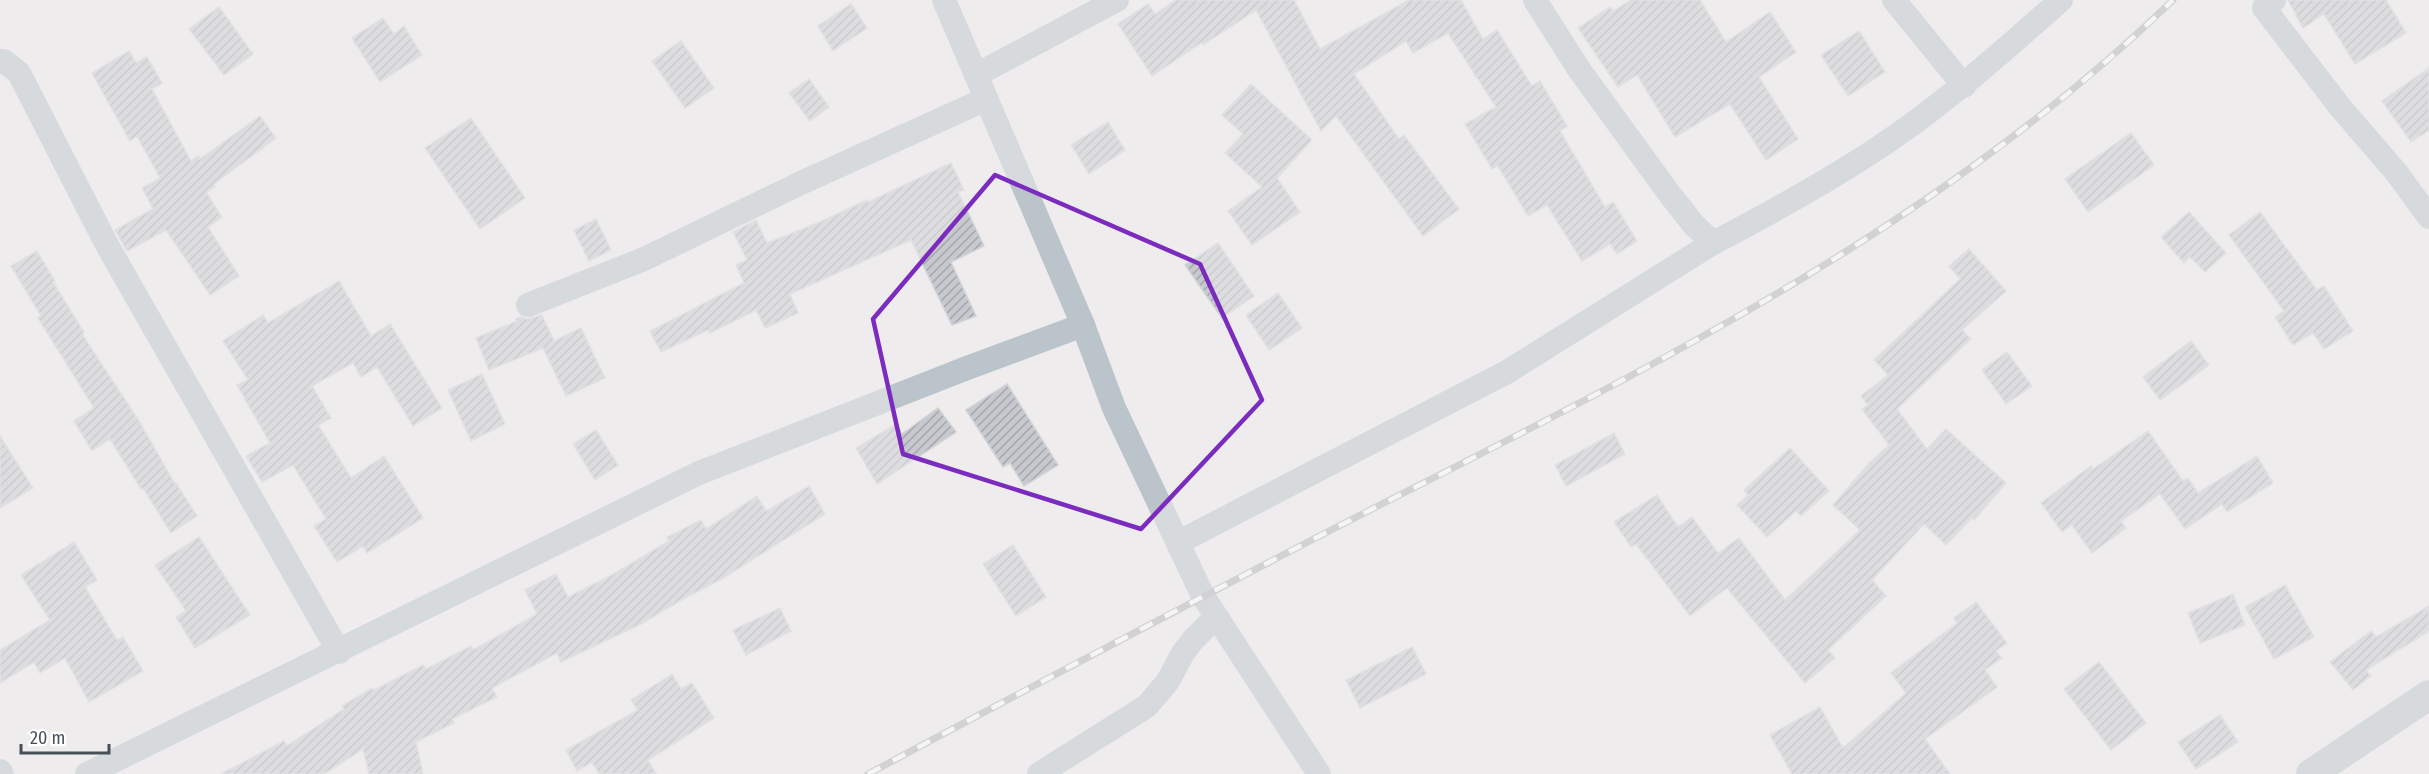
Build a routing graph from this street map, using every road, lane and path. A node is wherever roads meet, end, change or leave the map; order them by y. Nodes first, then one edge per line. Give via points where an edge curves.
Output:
1 (944, 0) edge
2 (1117, 0) edge
3 (1535, 0) edge
4 (1894, 0) edge
5 (2061, 0) edge
6 (2274, 0) edge
7 (0, 61) edge
8 (976, 75) junction
9 (1964, 86) junction
10 (986, 99) junction
11 (2429, 217) edge
12 (1713, 243) junction
13 (528, 305) dead end
14 (1083, 325) junction
15 (1179, 542) junction
16 (1216, 616) junction
17 (339, 652) junction
18 (2429, 696) edge
19 (87, 774) edge
20 (1039, 774) edge
21 (1319, 774) edge
22 (2311, 774) edge

1 - 8 street
2 - 8 street
3 - 12 street via 1578,68 1668,192
4 - 9 street
5 - 9 street
6 - 11 street via 2264,8
7 - 17 street via 19,73 107,245
8 - 10 street
9 - 12 street via 1874,151
10 - 13 street via 644,259
10 - 14 street
12 - 15 street via 1507,372
14 - 15 street via 1114,408
14 - 17 street via 699,473
15 - 16 street
16 - 20 street via 1188,646 1147,706
16 - 21 street
17 - 19 street
18 - 22 street

